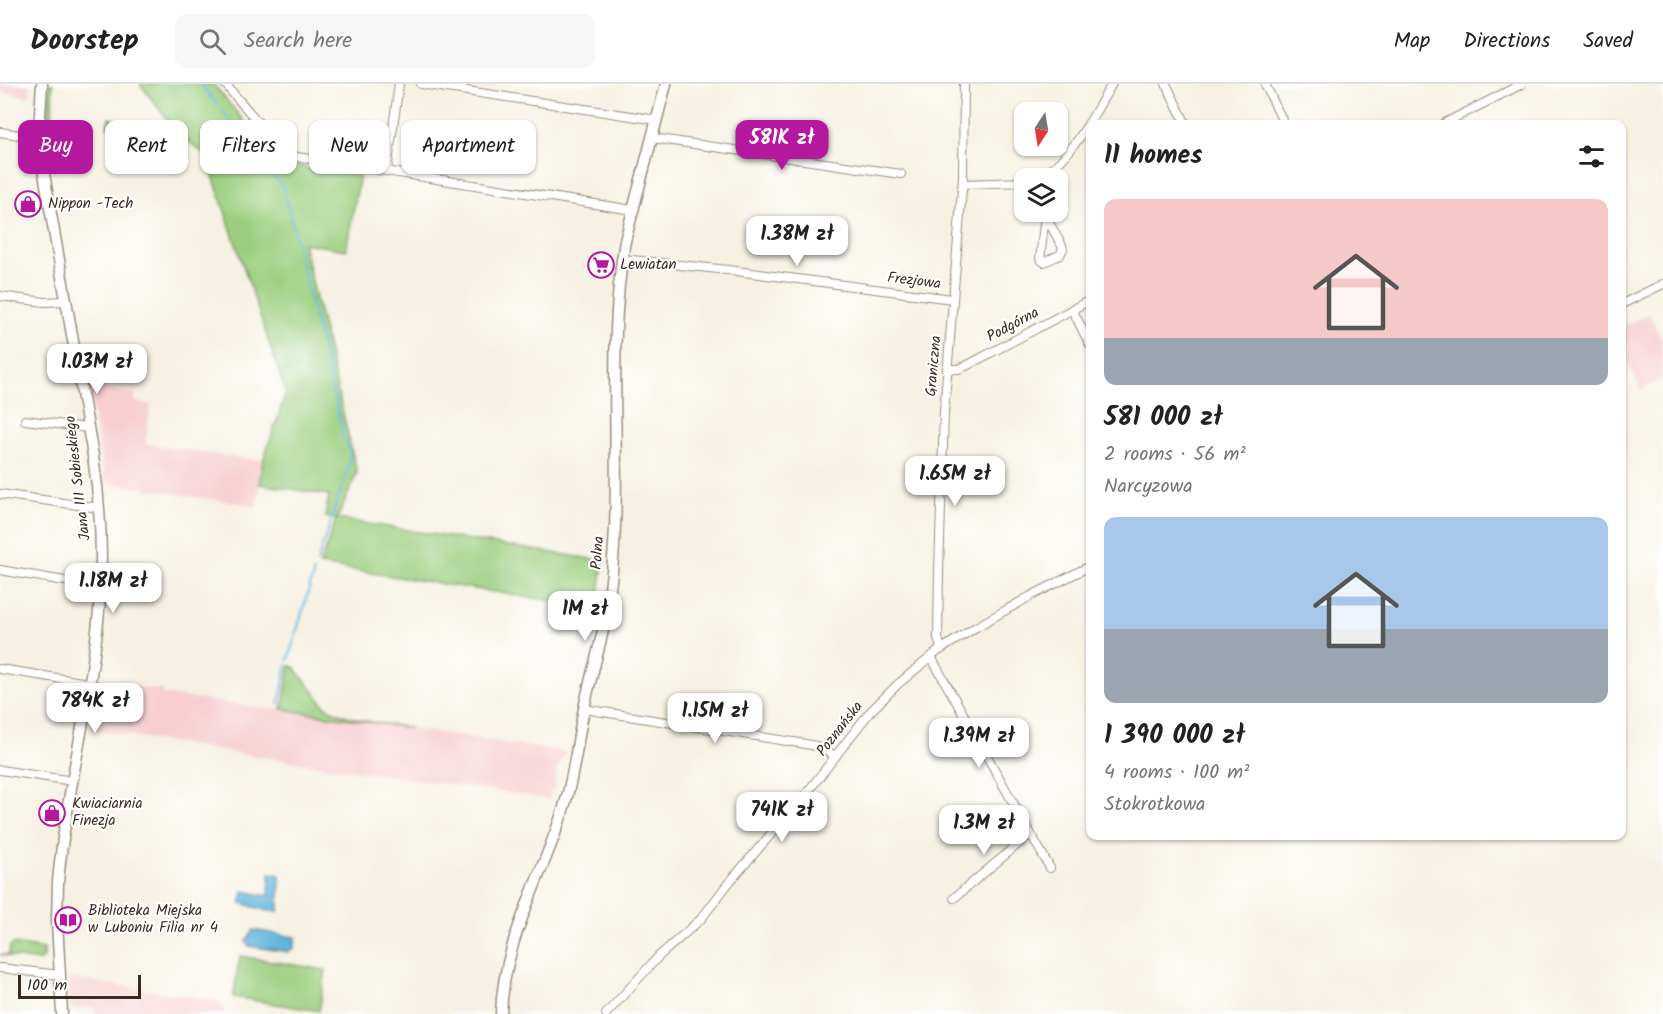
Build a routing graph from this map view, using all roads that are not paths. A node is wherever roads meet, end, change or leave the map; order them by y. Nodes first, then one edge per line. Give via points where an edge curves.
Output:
1 (42, 84) edge
2 (225, 84) edge
3 (399, 84) edge
4 (421, 84) edge
5 (666, 84) edge
6 (964, 84) edge
7 (1112, 84) edge
8 (1166, 84) edge
9 (1265, 84) edge
10 (1522, 84) edge
11 (40, 120) edge
12 (657, 120) junction
13 (1092, 120) edge
14 (1184, 120) edge
15 (1282, 120) edge
16 (1451, 120) edge
17 (1086, 129) edge
18 (0, 132) edge
19 (18, 135) edge
20 (652, 138) junction
21 (389, 156) edge
22 (309, 159) edge
23 (1054, 168) edge
24 (389, 170) edge
25 (43, 174) edge
26 (901, 174) dead end
27 (1014, 182) edge
28 (963, 184) junction
29 (633, 210) junction
30 (1044, 213) edge
31 (622, 260) junction
32 (1663, 284) edge
33 (0, 296) edge
34 (952, 299) junction
35 (65, 301) junction
36 (1086, 302) edge
37 (1626, 302) edge
38 (1072, 309) junction
39 (1086, 337) edge
40 (947, 369) junction
41 (25, 420) dead end
42 (88, 428) junction
43 (0, 494) edge
44 (99, 508) junction
45 (1086, 568) edge
46 (0, 570) edge
47 (100, 587) junction
48 (941, 649) junction
49 (931, 657) junction
50 (0, 669) edge
51 (88, 683) junction
52 (584, 709) junction
53 (836, 756) junction
54 (0, 770) edge
55 (73, 781) junction
56 (1030, 834) junction
57 (1050, 868) dead end
58 (954, 898) dead end
59 (0, 968) edge
60 (60, 975) junction
61 (62, 1014) edge
62 (501, 1014) edge
63 (606, 1014) edge

1 - 11 street, Jana III Sobieskiego
2 - 22 street via 287,154
3 - 21 street
4 - 12 street
5 - 12 street, Polna
6 - 28 street, Graniczna
7 - 13 street
8 - 14 street
9 - 15 street
10 - 16 street
12 - 20 street, Polna
17 - 23 street
18 - 19 street
20 - 26 street
20 - 29 street, Polna
24 - 29 street
25 - 35 street, Jana III Sobieskiego
27 - 28 street
28 - 34 street, Graniczna
29 - 31 street, Polna
30 - 30 street via 1063,251 1044,262 1040,259
31 - 34 street, Frezjowa
31 - 52 street, Polna via 615,392 613,559 605,619
32 - 37 street
33 - 35 street
34 - 40 street, Graniczna
35 - 42 street, Jana III Sobieskiego
36 - 38 street, Podgórna
38 - 39 street
38 - 40 street, Podgórna via 966,366
40 - 48 street, Graniczna via 939,570
41 - 42 street
42 - 44 street, Jana III Sobieskiego
43 - 44 street
44 - 47 street, Jana III Sobieskiego
45 - 48 street, Poznańska
46 - 47 street
47 - 51 street, Jana III Sobieskiego
48 - 49 street, Poznańska
49 - 53 street, Poznańska via 880,700
49 - 56 street
50 - 51 street
51 - 55 street, Jana III Sobieskiego
52 - 53 street via 806,744
52 - 62 street, Polna via 564,809 514,938
53 - 63 street, Poznańska via 701,919 658,957
54 - 55 street
55 - 60 street, Jana III Sobieskiego via 58,882
56 - 57 street
56 - 58 street
59 - 60 street
60 - 61 street, Jana III Sobieskiego

